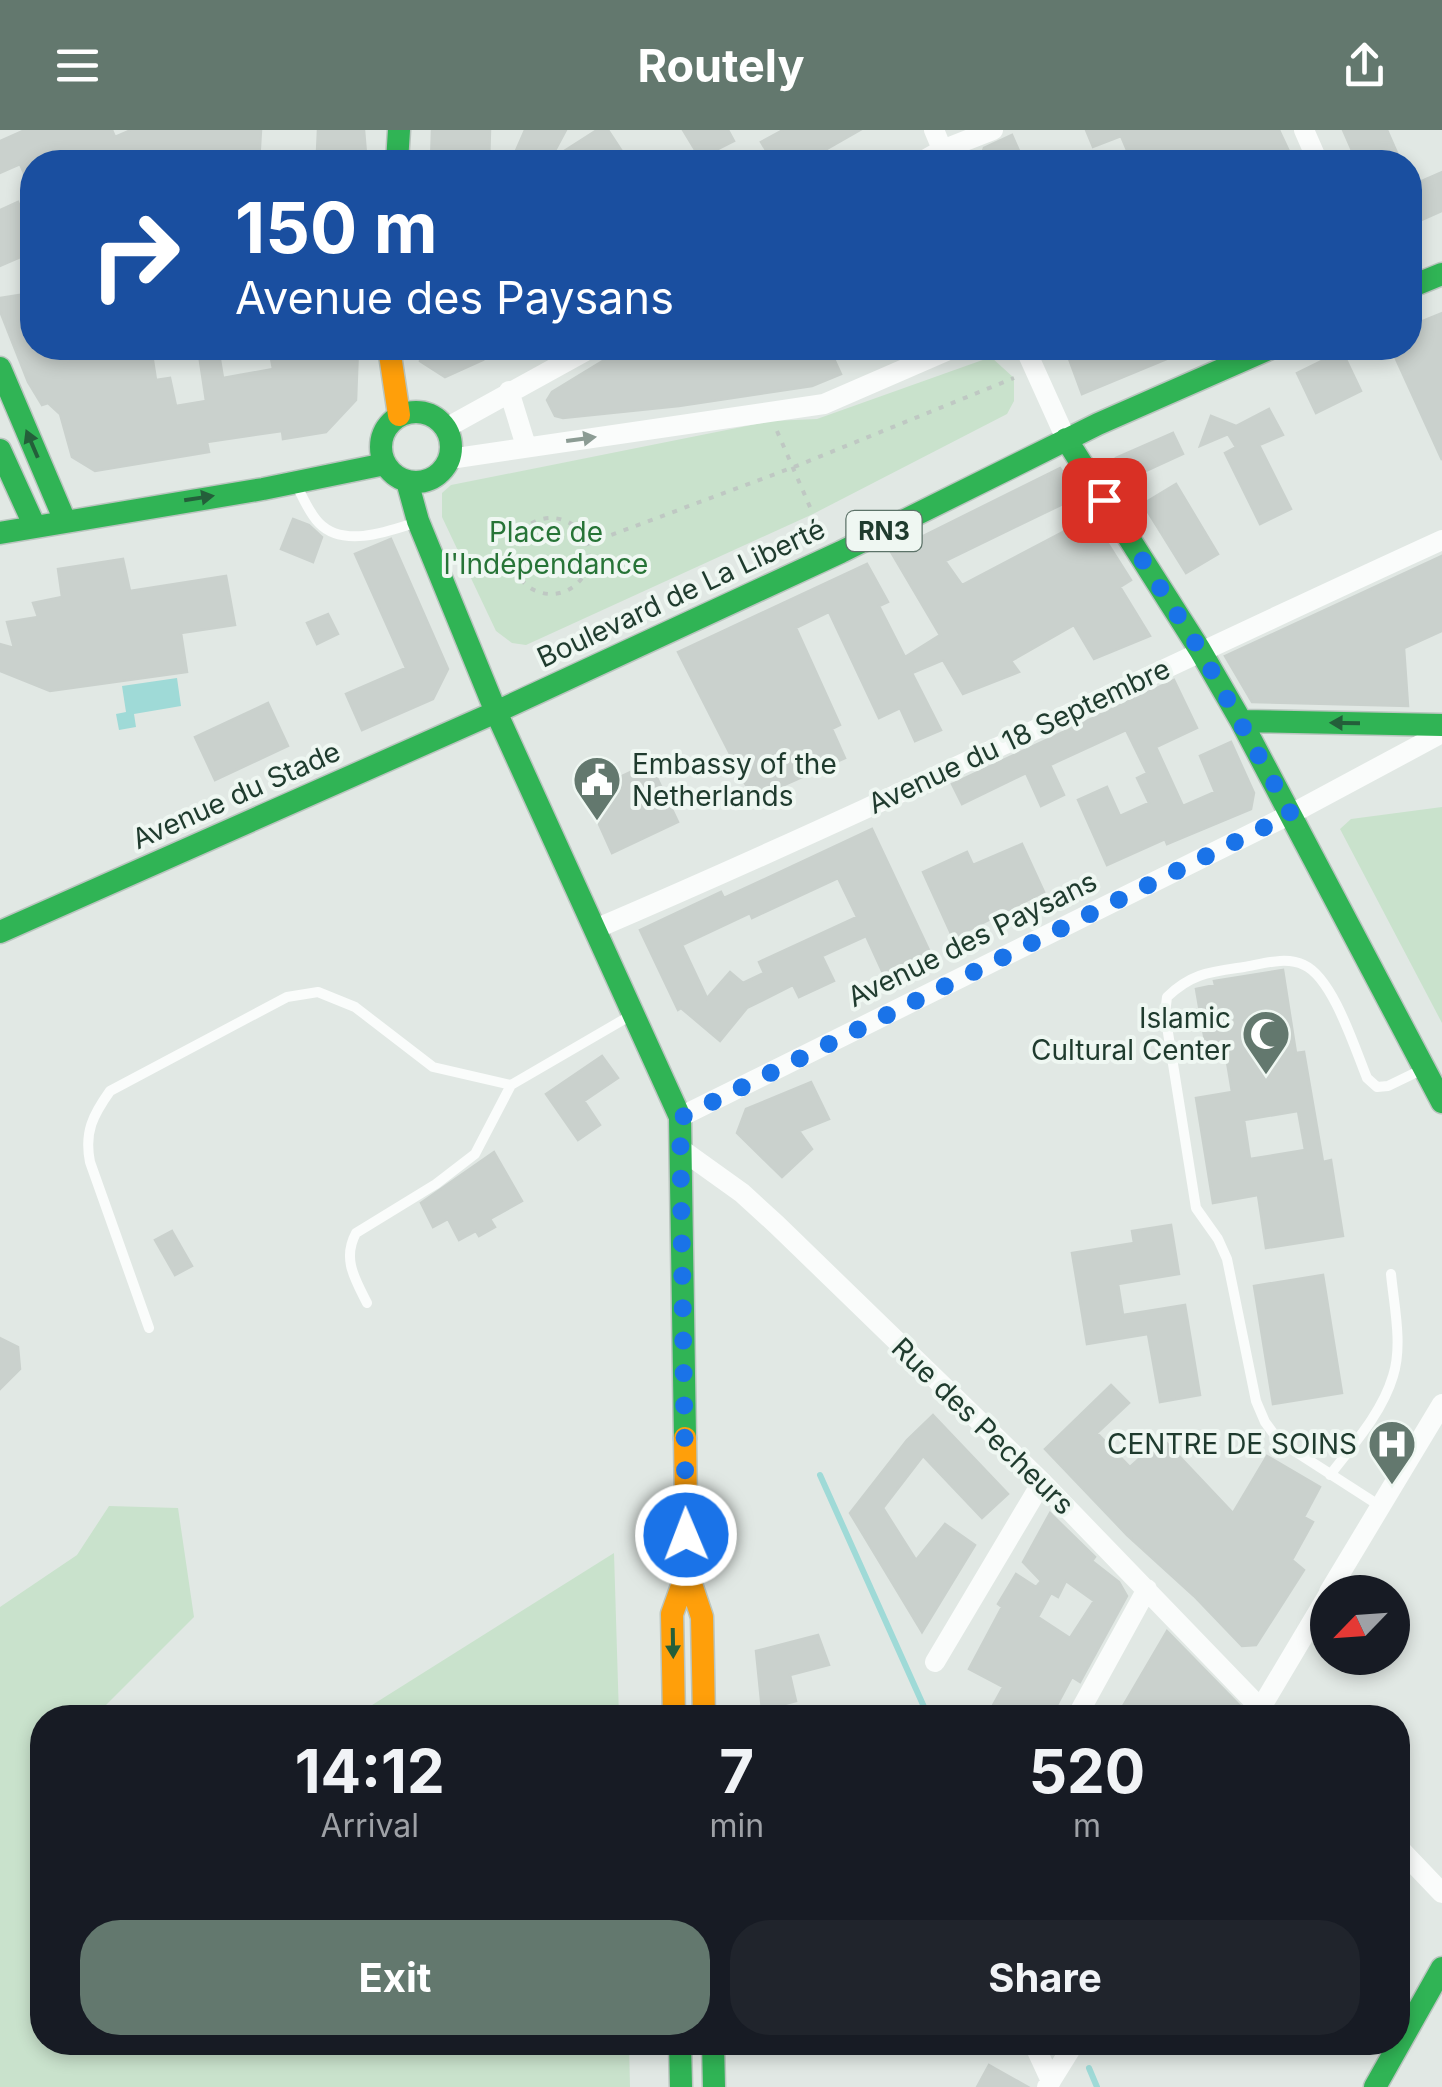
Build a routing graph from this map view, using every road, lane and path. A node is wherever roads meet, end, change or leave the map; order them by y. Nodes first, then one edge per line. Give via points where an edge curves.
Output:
1 (993, 130) edge
2 (941, 147) edge
3 (392, 360) edge
4 (567, 360) edge
5 (925, 360) edge
6 (1030, 360) edge
7 (1244, 360) edge
8 (0, 368) edge
9 (1014, 378) dead end
10 (509, 391) junction
11 (771, 412) junction
12 (9, 414) edge
13 (399, 416) junction
14 (446, 428) junction
15 (1066, 439) junction
16 (526, 446) junction
17 (0, 450) edge
18 (383, 454) junction
19 (450, 459) junction
20 (794, 468) junction
21 (406, 481) junction
22 (295, 483) junction
23 (0, 510) edge
24 (62, 512) junction
25 (813, 514) dead end
26 (31, 517) junction
27 (418, 521) junction
28 (0, 533) edge
29 (1442, 540) edge
30 (587, 544) junction
31 (1200, 650) junction
32 (496, 712) junction
33 (1241, 721) junction
34 (1442, 725) edge
35 (1442, 733) edge
36 (1291, 814) junction
37 (596, 929) junction
38 (0, 932) edge
39 (634, 1014) junction
40 (1424, 1068) junction
41 (511, 1085) junction
42 (1442, 1102) edge
43 (680, 1118) junction
44 (682, 1150) junction
45 (1391, 1274) dead end
46 (367, 1303) dead end
47 (150, 1328) dead end
48 (1442, 1404) edge
49 (1330, 1475) junction
50 (1042, 1482) junction
51 (1381, 1506) junction
52 (687, 1572) junction
53 (1339, 1575) edge
54 (1147, 1589) junction
55 (1310, 1627) edge
56 (936, 1662) dead end
57 (674, 1705) edge
58 (704, 1705) edge
59 (1083, 1705) edge
60 (1254, 1705) edge
61 (1267, 1705) edge
62 (1410, 1859) edge
63 (1442, 1892) edge
64 (1442, 1968) edge
65 (1410, 2026) edge
66 (680, 2055) edge
67 (713, 2055) edge
68 (1038, 2055) edge
69 (1068, 2055) edge
70 (1394, 2055) edge
71 (1049, 2084) edge
72 (681, 2087) edge
73 (714, 2087) edge
74 (1376, 2087) edge

1 - 2 street
3 - 13 main road
4 - 10 street
5 - 11 street via 824,404
6 - 15 street
7 - 15 main road, Boulevard de La Liberté / RN3
8 - 12 main road
9 - 20 path
10 - 14 street
10 - 16 street
16 -> 11 street
11 - 20 path
24 -> 12 main road
13 - 14 main road via 426,412
13 - 18 main road via 390,422
14 - 19 main road
15 - 31 main road
15 - 32 main road, Boulevard de La Liberté / RN3
16 - 19 street
17 - 26 main road
18 - 21 main road via 394,475
18 - 22 main road
18 - 24 main road
19 - 21 main road via 428,481
20 - 25 path
20 - 30 path
21 - 27 main road
24 -> 22 main road
22 - 27 lane via 329,532 359,536
23 - 26 main road
24 - 26 main road
26 - 28 main road
27 - 32 main road
29 - 31 street, Avenue du 18 Septembre
30 - 30 path via 562,520 537,520 519,536 514,564 529,586 561,592 586,571
31 - 33 main road
31 - 37 street, Avenue du 18 Septembre via 794,844
32 - 37 main road
32 - 38 main road, Avenue du Stade
34 -> 33 main road
33 - 36 main road
35 - 36 street, Avenue des Paysans
36 - 40 main road
36 - 43 street, Avenue des Paysans
37 - 39 main road
39 - 41 lane
39 - 43 main road
40 - 42 main road
40 - 49 lane via 1377,1087 1324,981 1305,965 1283,960 1203,973 1166,997 1196,1208 1228,1259 1256,1401 1280,1441
41 - 46 lane via 476,1154 356,1233 350,1270
41 - 47 lane via 432,1067 354,1006 318,992 287,997 110,1091 85,1140
43 - 44 main road
44 - 50 street, Rue des Pecheurs via 778,1225
44 - 52 main road
45 - 49 lane via 1394,1375 1373,1418
48 - 51 street
49 - 51 lane
50 - 54 street, Rue des Pecheurs
50 - 56 street
51 - 53 street
52 -> 57 main road via 672,1614
52 - 58 main road via 702,1617
54 - 59 street
54 - 60 street, Rue des Pecheurs
55 - 61 street
62 - 63 street
64 - 65 main road
66 - 72 main road
67 - 73 main road
68 - 71 street
69 - 71 street
70 - 74 main road

